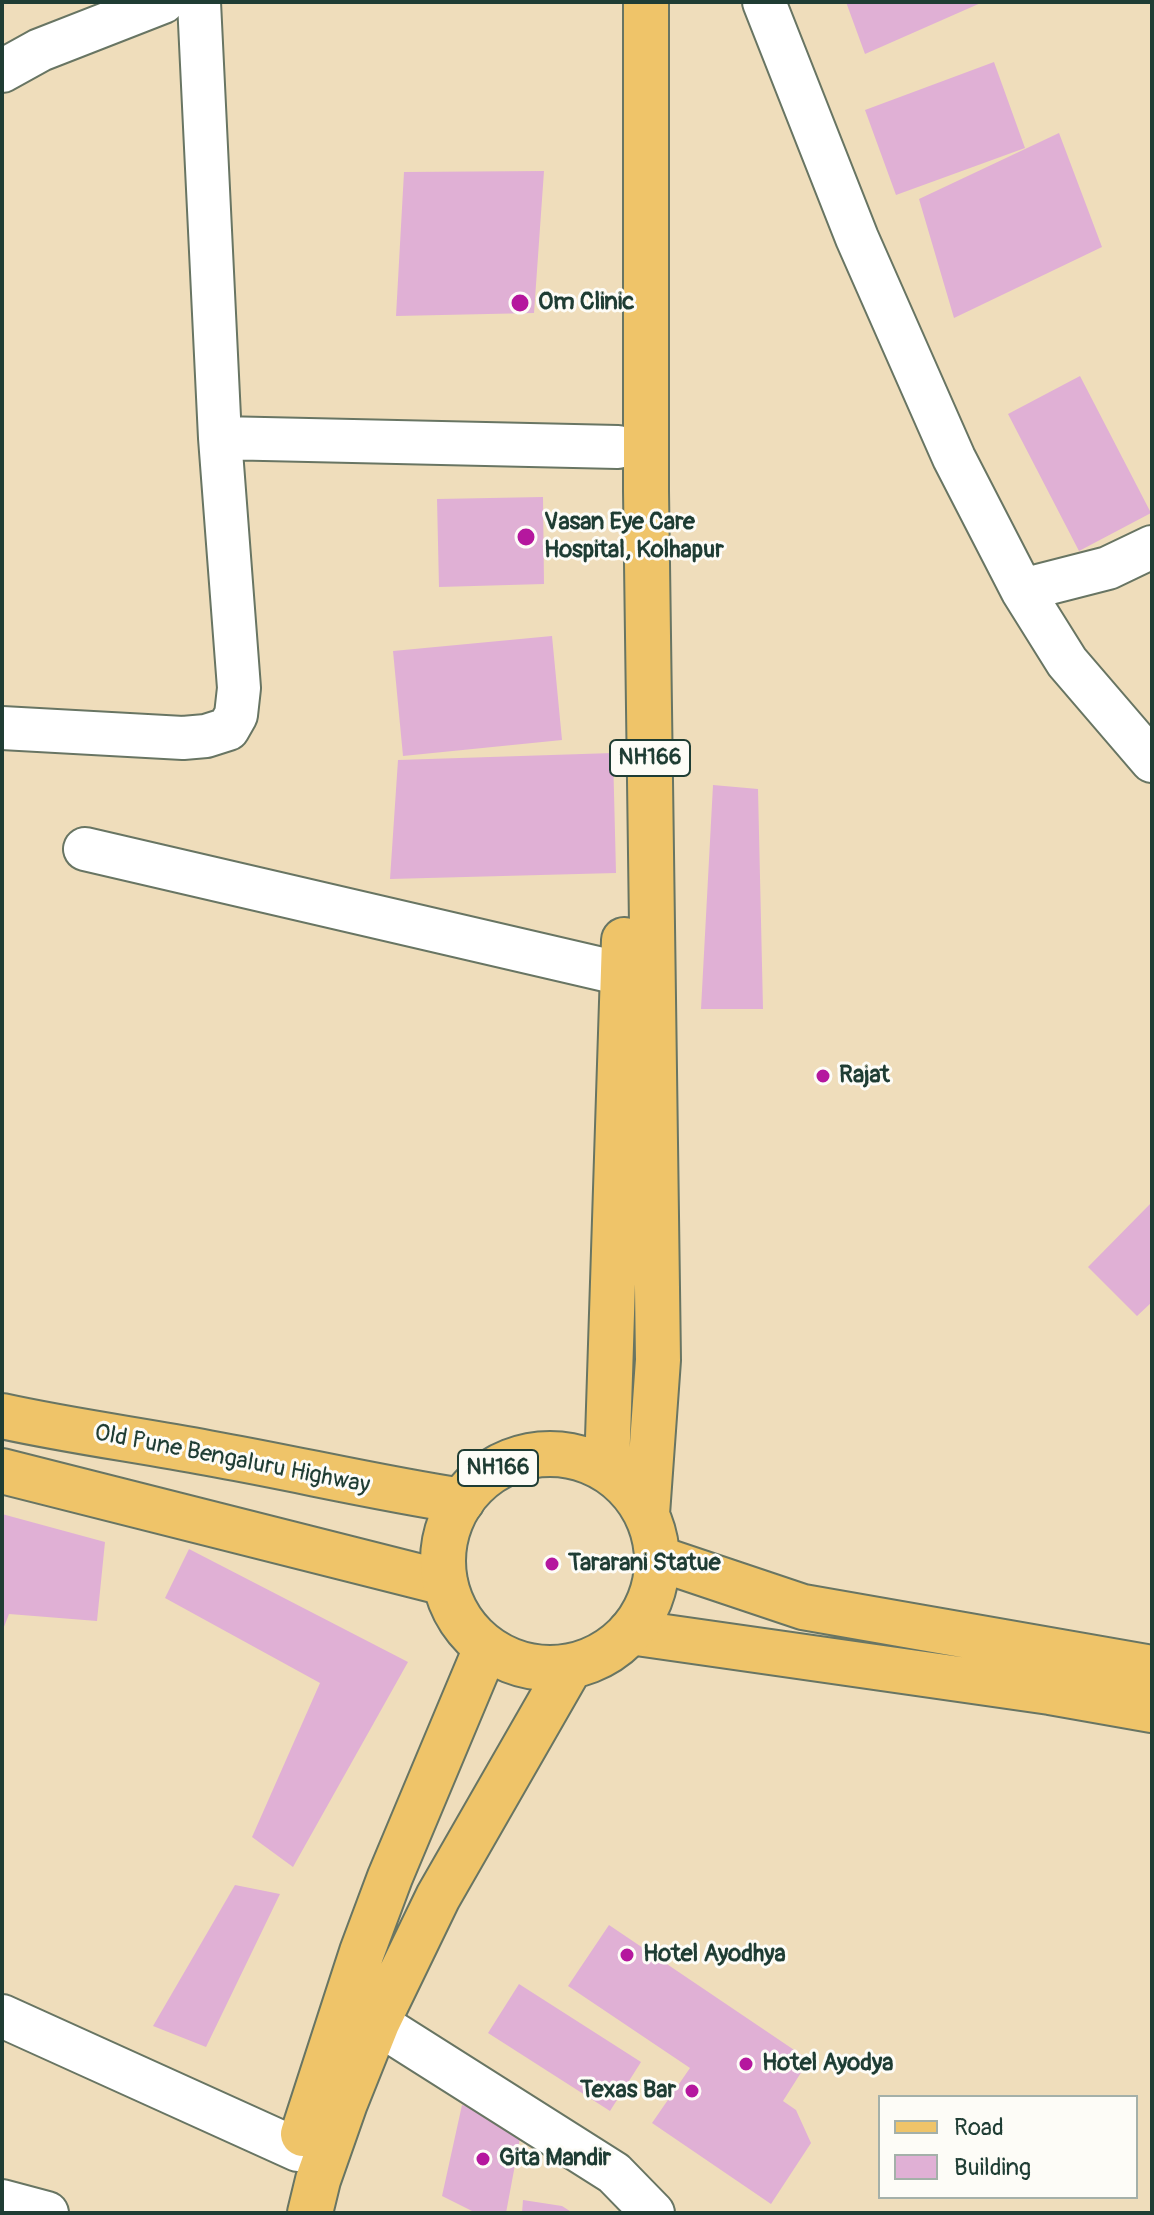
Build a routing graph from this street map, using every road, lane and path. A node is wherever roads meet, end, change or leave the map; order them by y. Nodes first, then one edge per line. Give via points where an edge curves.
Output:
1 (163, 2) edge
2 (199, 2) edge
3 (764, 2) edge
4 (643, 4) edge
5 (2, 71) edge
6 (220, 438) junction
7 (618, 447) junction
8 (1152, 547) edge
9 (1022, 590) junction
10 (2, 728) edge
11 (1152, 761) edge
12 (85, 849) dead end
13 (623, 974) junction
14 (2, 1416) edge
15 (607, 1469) junction
16 (2, 1471) edge
17 (462, 1501) junction
18 (647, 1514) junction
19 (657, 1558) junction
20 (445, 1583) junction
21 (630, 1632) junction
22 (486, 1648) junction
23 (570, 1667) junction
24 (1152, 1668) edge
25 (1152, 1710) edge
26 (2, 2016) edge
27 (377, 2023) junction
28 (298, 2150) junction
29 (2, 2201) edge
30 (47, 2213) edge
31 (280, 2213) edge
32 (310, 2213) edge
33 (653, 2213) edge

1 - 5 street via 40,50
2 - 6 street
3 - 9 street via 863,252 954,458
4 - 7 main road, NH166
4 - 18 main road, NH166 via 658,1360
6 - 7 street
6 - 10 street via 239,688 236,715 228,729 183,738
7 - 13 main road, NH166
8 - 9 street via 1108,568
9 - 11 street via 1067,662
12 - 13 street
13 - 15 main road, NH166
14 - 17 main road, Old Pune Bengaluru Highway
15 - 17 main road, NH166 via 583,1458 535,1455 495,1470
15 - 18 main road, NH166
16 - 20 main road
17 - 20 main road, NH166 via 443,1554
18 - 19 main road, NH166
19 - 21 main road, NH166 via 655,1585
19 - 24 main road via 803,1607
20 - 22 main road, NH166 via 460,1619
21 - 23 main road, NH166 via 603,1655
21 - 25 main road
22 - 23 main road, NH166 via 511,1662
22 - 28 main road via 390,1877
23 - 27 main road via 438,1897
26 - 28 street
27 - 32 main road
27 - 33 street via 614,2173
28 - 31 main road
29 - 30 street

